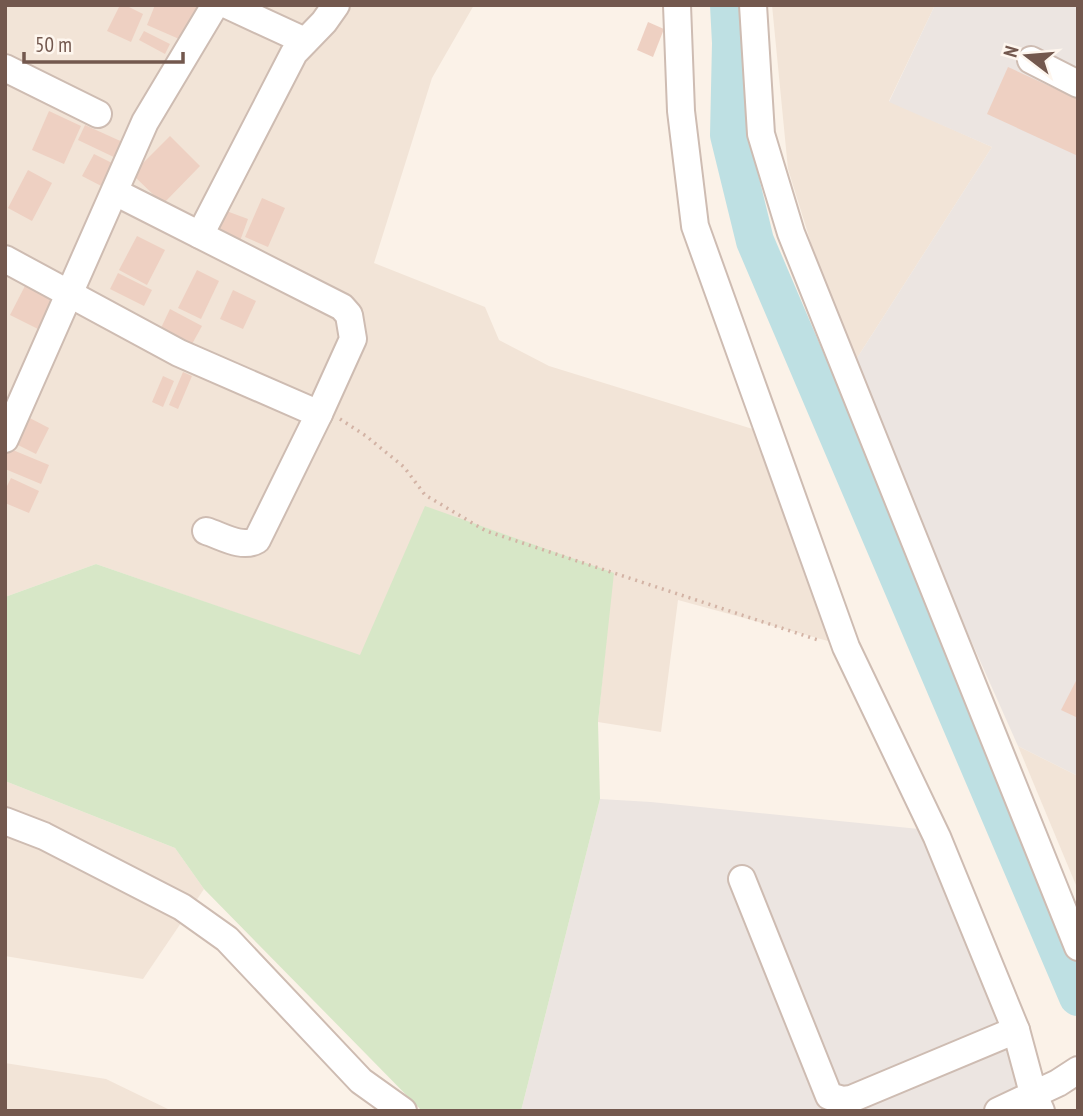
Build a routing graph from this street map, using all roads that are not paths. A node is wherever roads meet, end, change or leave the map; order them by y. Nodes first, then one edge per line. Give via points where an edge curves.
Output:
1 (215, 5) edge
2 (227, 5) edge
3 (336, 5) edge
4 (677, 5) edge
5 (753, 5) edge
6 (306, 41) junction
7 (1031, 60) dead end
8 (5, 68) edge
9 (1078, 84) edge
10 (98, 114) dead end
11 (115, 192) junction
12 (200, 235) junction
13 (5, 260) edge
14 (69, 294) junction
15 (319, 414) junction
16 (5, 439) edge
17 (206, 531) dead end
18 (5, 821) edge
19 (741, 879) dead end
20 (1078, 947) edge
21 (1016, 1030) junction
22 (1068, 1077) edge
23 (1037, 1102) edge
24 (403, 1111) edge
25 (998, 1111) edge

1 - 11 street via 145,122
2 - 6 street
3 - 6 street
4 - 21 street via 681,111 695,226 846,646 937,837
5 - 20 street via 761,134 791,233
6 - 12 street via 281,74
7 - 9 street
8 - 10 street
11 - 12 street
11 - 14 street
12 - 15 street via 342,307 349,315 353,340
13 - 14 street
14 - 15 street via 179,353
14 - 16 street
15 - 17 street via 257,540 243,544
18 - 24 street via 44,836 182,907 227,939 361,1081
19 - 21 street via 829,1096 851,1099
21 - 23 street
22 - 23 street
23 - 25 street

